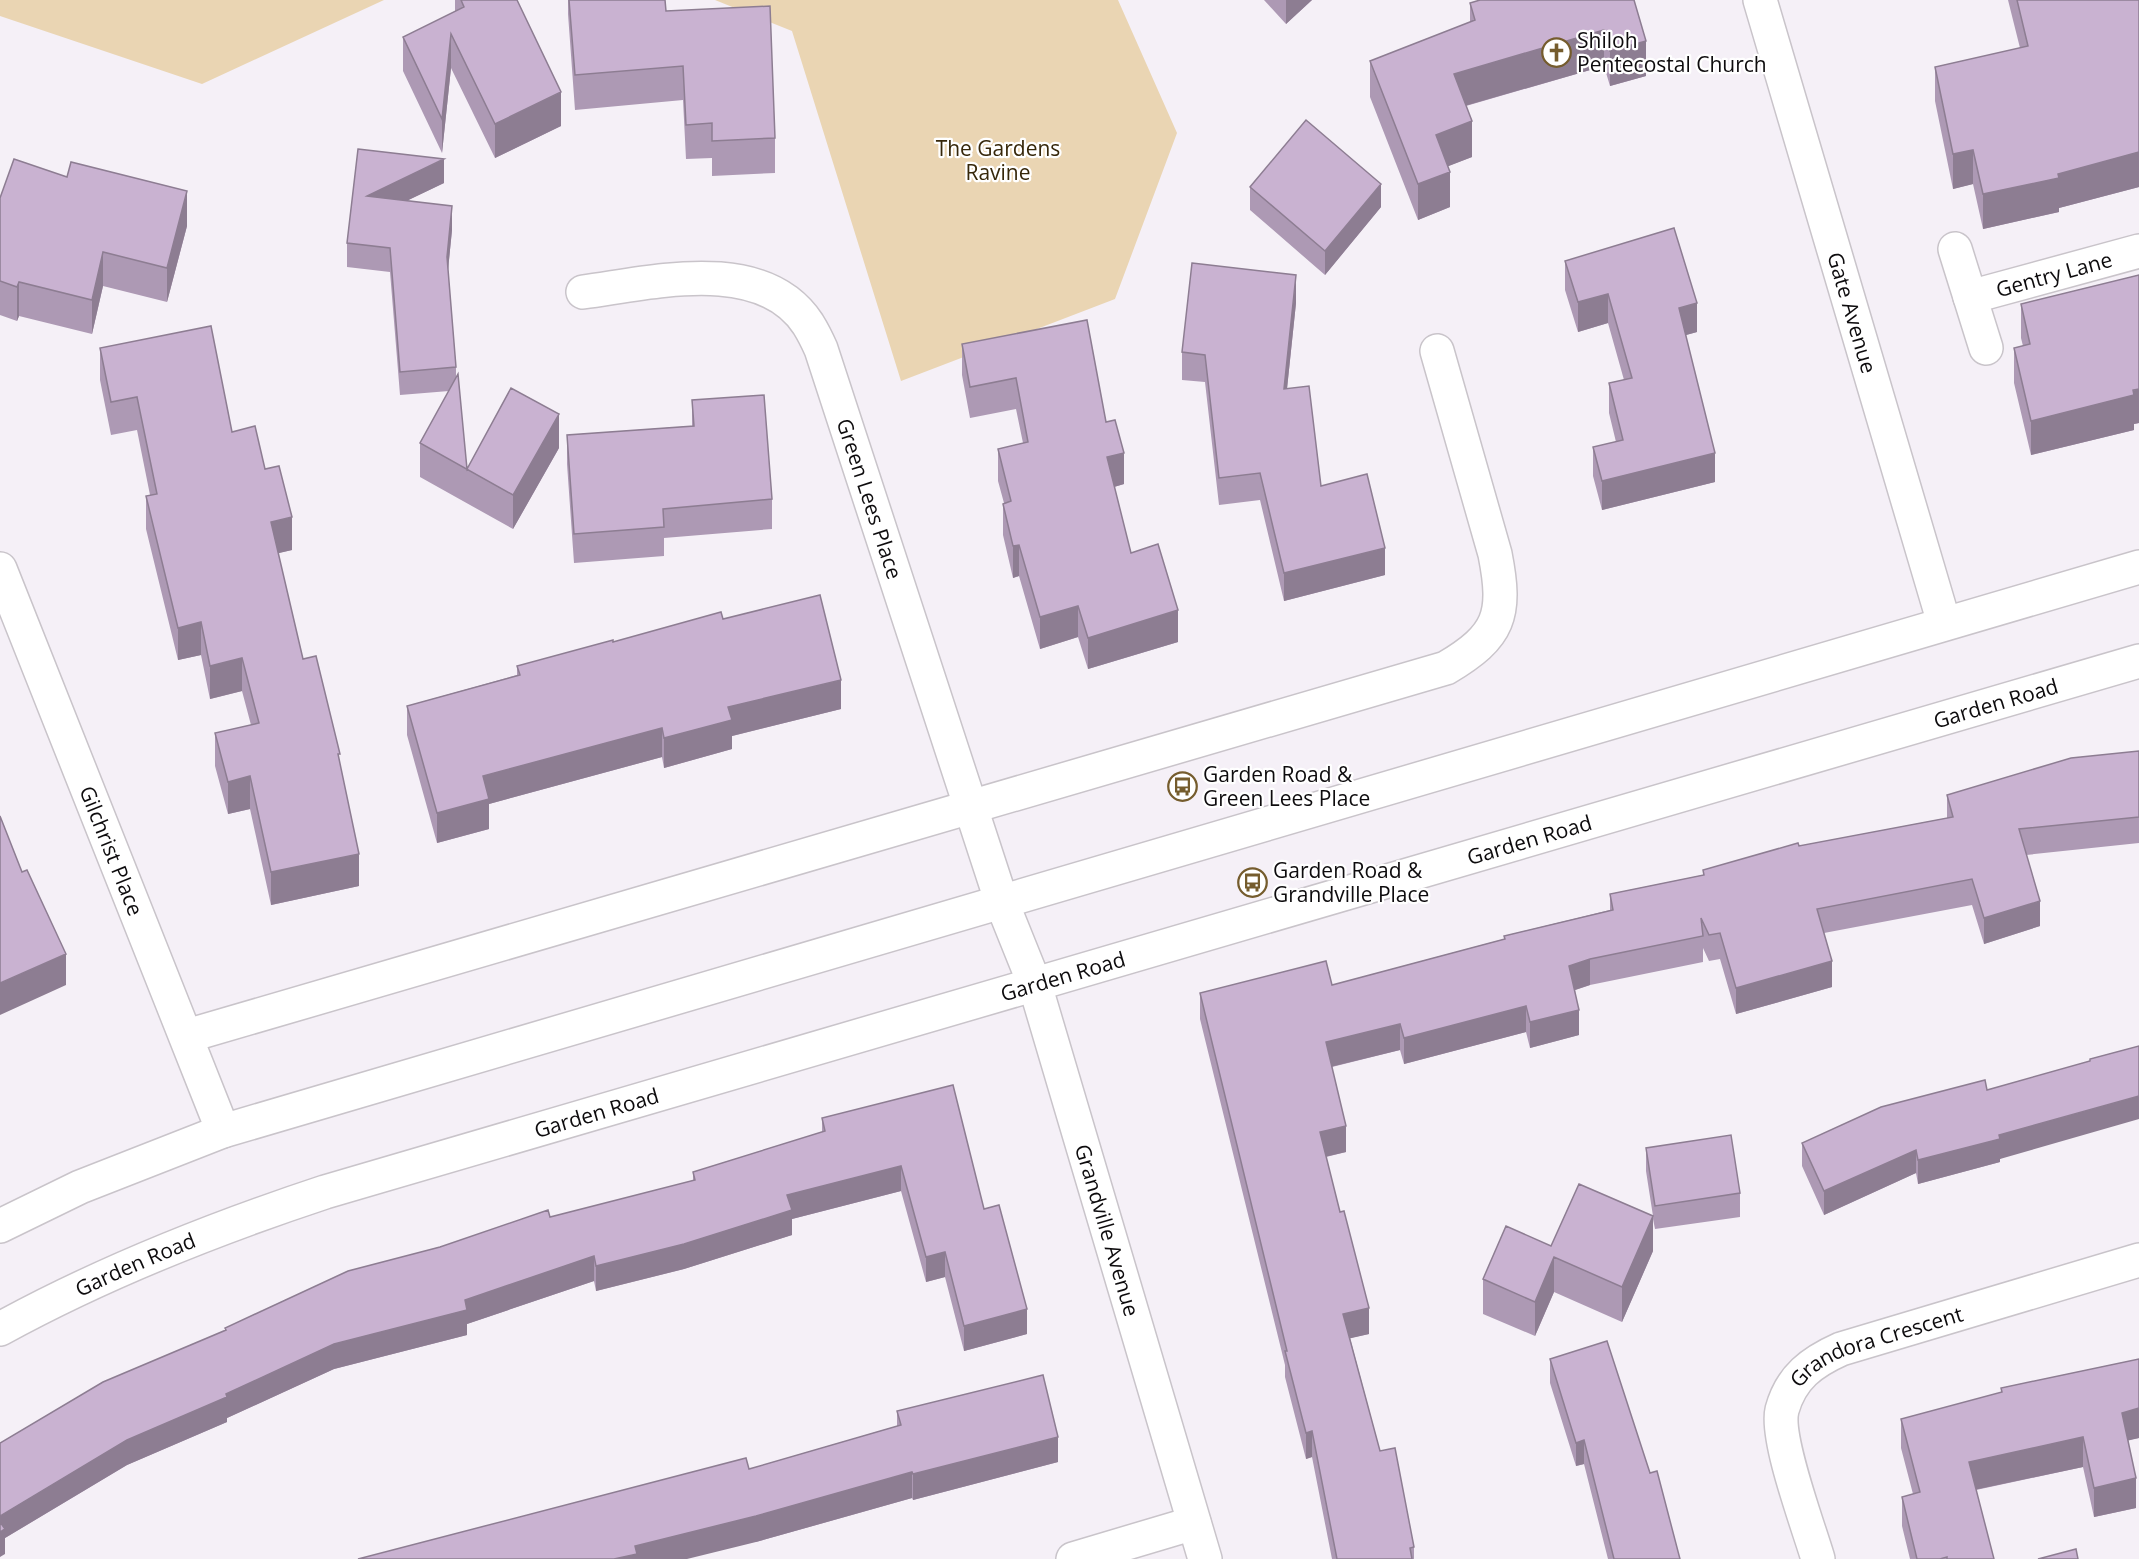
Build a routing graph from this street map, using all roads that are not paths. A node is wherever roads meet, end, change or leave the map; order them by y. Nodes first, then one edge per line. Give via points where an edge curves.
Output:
1 (1760, 0) edge
2 (1955, 249) dead end
3 (2139, 251) edge
4 (583, 292) dead end
5 (1970, 297) junction
6 (1986, 348) dead end
7 (1437, 351) dead end
8 (2139, 567) edge
9 (0, 569) edge
10 (1944, 624) junction
11 (2139, 661) edge
12 (973, 808) junction
13 (1002, 903) junction
14 (1035, 986) junction
15 (187, 1036) junction
16 (223, 1131) junction
17 (0, 1226) edge
18 (2139, 1260) edge
19 (0, 1329) edge
20 (1194, 1523) junction
21 (1073, 1559) edge
22 (1205, 1559) edge
23 (1818, 1559) edge

1 - 10 street, Gate Avenue
2 - 5 street, Gentry Lane
3 - 5 street, Gentry Lane
4 - 12 street, Green Lees Place via 699,277 726,278 750,283 773,294 807,322 821,349
5 - 6 street, Gentry Lane
7 - 12 street via 1501,587 1498,616 1486,639 1446,668
8 - 10 street
9 - 15 street, Gilchrist Place
10 - 13 street
11 - 14 street, Garden Road
12 - 13 street, Green Lees Place
12 - 15 street
13 - 14 street, Grandville Avenue
13 - 16 street
14 - 19 street, Garden Road via 286,1205 150,1256
14 - 20 street, Grandville Avenue
15 - 16 street, Gilchrist Place
16 - 17 street via 80,1187
18 - 23 street, Grandora Crescent via 1841,1349 1814,1361 1794,1383 1781,1412 1783,1438
20 - 21 street
20 - 22 street, Grandville Avenue

